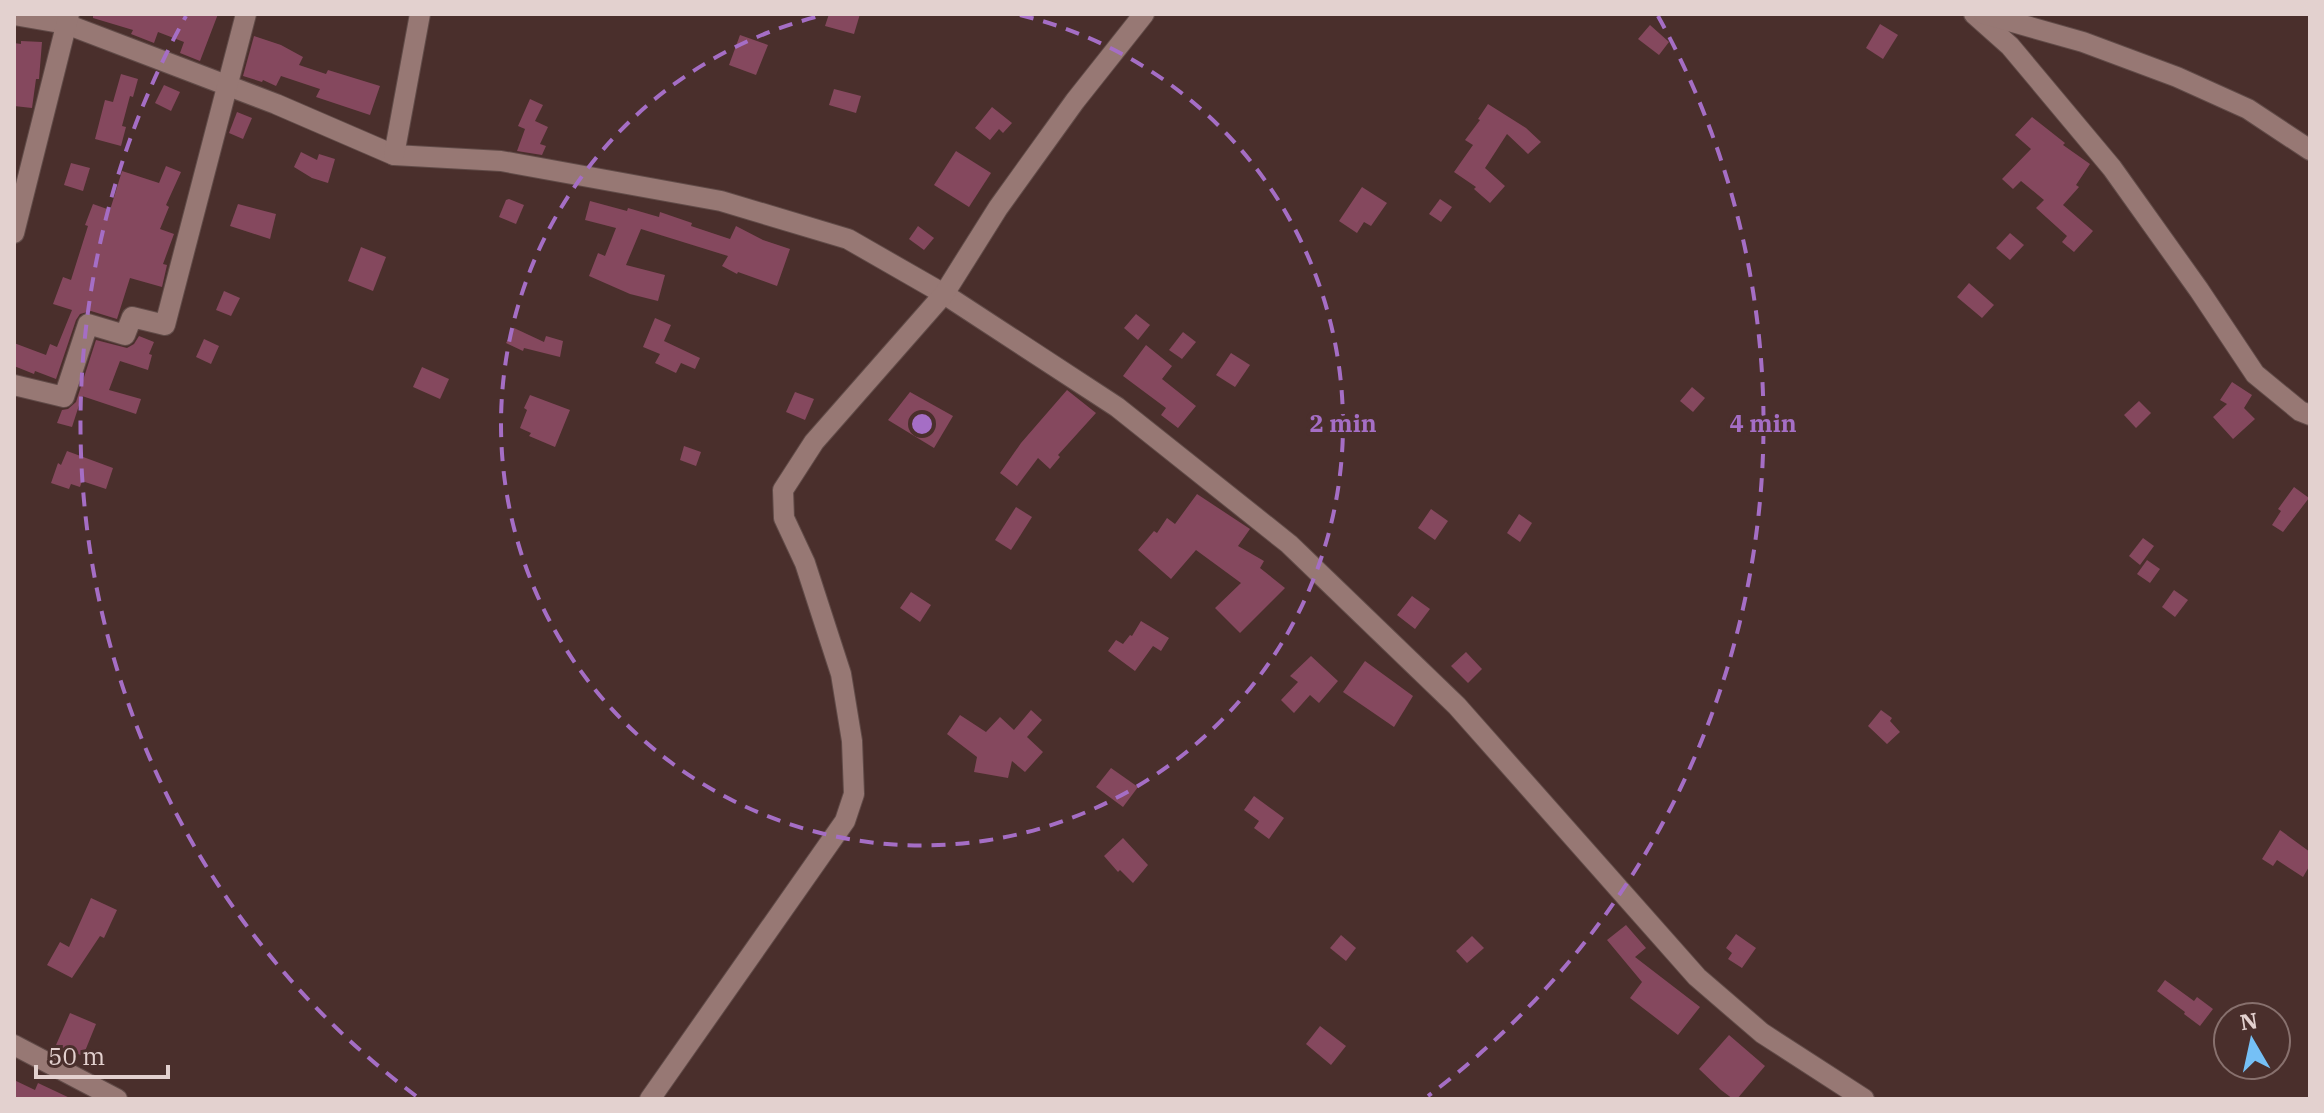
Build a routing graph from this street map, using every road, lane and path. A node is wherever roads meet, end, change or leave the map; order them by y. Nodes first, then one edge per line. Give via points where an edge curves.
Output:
1 (246, 14) edge
2 (420, 14) edge
3 (1144, 14) edge
4 (1974, 14) edge
5 (1984, 14) edge
6 (14, 15) edge
7 (67, 19) edge
8 (227, 86) junction
9 (2310, 150) edge
10 (394, 155) junction
11 (14, 233) edge
12 (944, 294) junction
13 (14, 385) edge
14 (2310, 415) edge
15 (14, 1045) edge
16 (117, 1099) edge
17 (650, 1099) edge
18 (1864, 1099) edge

1 - 8 street
2 - 10 street
3 - 12 street via 998,208
4 - 14 street via 2010,46 2112,168 2255,374
5 - 9 street via 2083,42 2177,77 2248,109
6 - 7 street
7 - 8 street
7 - 11 street
8 - 10 street
8 - 13 street via 165,325 132,317 125,335 88,324 64,397
10 - 12 street via 501,161 721,201 848,239
12 - 17 street via 814,442 783,490 784,518 805,563 841,674 854,794 845,821
12 - 18 street via 1117,407 1289,544 1457,706 1697,977 1762,1033
15 - 16 street

